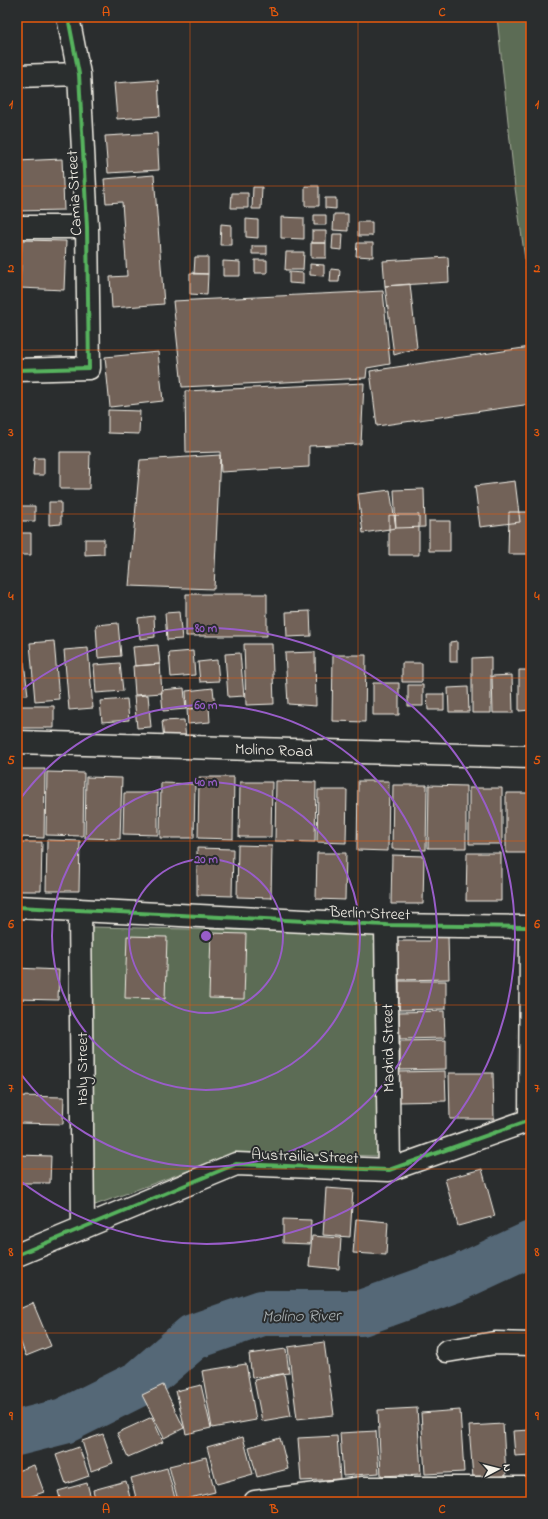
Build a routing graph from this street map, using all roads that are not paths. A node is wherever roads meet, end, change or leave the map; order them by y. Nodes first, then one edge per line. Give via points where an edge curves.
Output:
1 (68, 17) edge
2 (79, 74) junction
3 (17, 76) edge
4 (17, 227) edge
5 (87, 227) junction
6 (17, 370) edge
7 (17, 742) edge
8 (531, 757) edge
9 (17, 907) edge
10 (80, 910) junction
11 (386, 925) junction
12 (530, 1120) joint
13 (389, 1170) junction
14 (83, 1228) junction
15 (17, 1255) edge
16 (531, 1344) edge
17 (447, 1351) dead end
18 (531, 1488) edge
19 (362, 1495) edge
20 (477, 1495) edge
21 (255, 1502) edge

1 - 2 street, Camia Street
2 - 3 street
2 - 5 street, Camia Street
4 - 5 street
5 - 6 street, Camia Street via 89,368
7 - 8 street, Molino Road
9 - 10 street, Berlin Street
10 - 11 street, Berlin Street
10 - 14 street, Italy Street
11 - 12 street, Berlin Street via 529,928
11 - 13 street, Madrid Street
12 - 13 street, Austrailia Street
13 - 14 street, Austrailia Street via 236,1164
14 - 15 street, Austrailia Street
16 - 17 street via 495,1343
18 - 20 street
19 - 20 street
19 - 21 street

